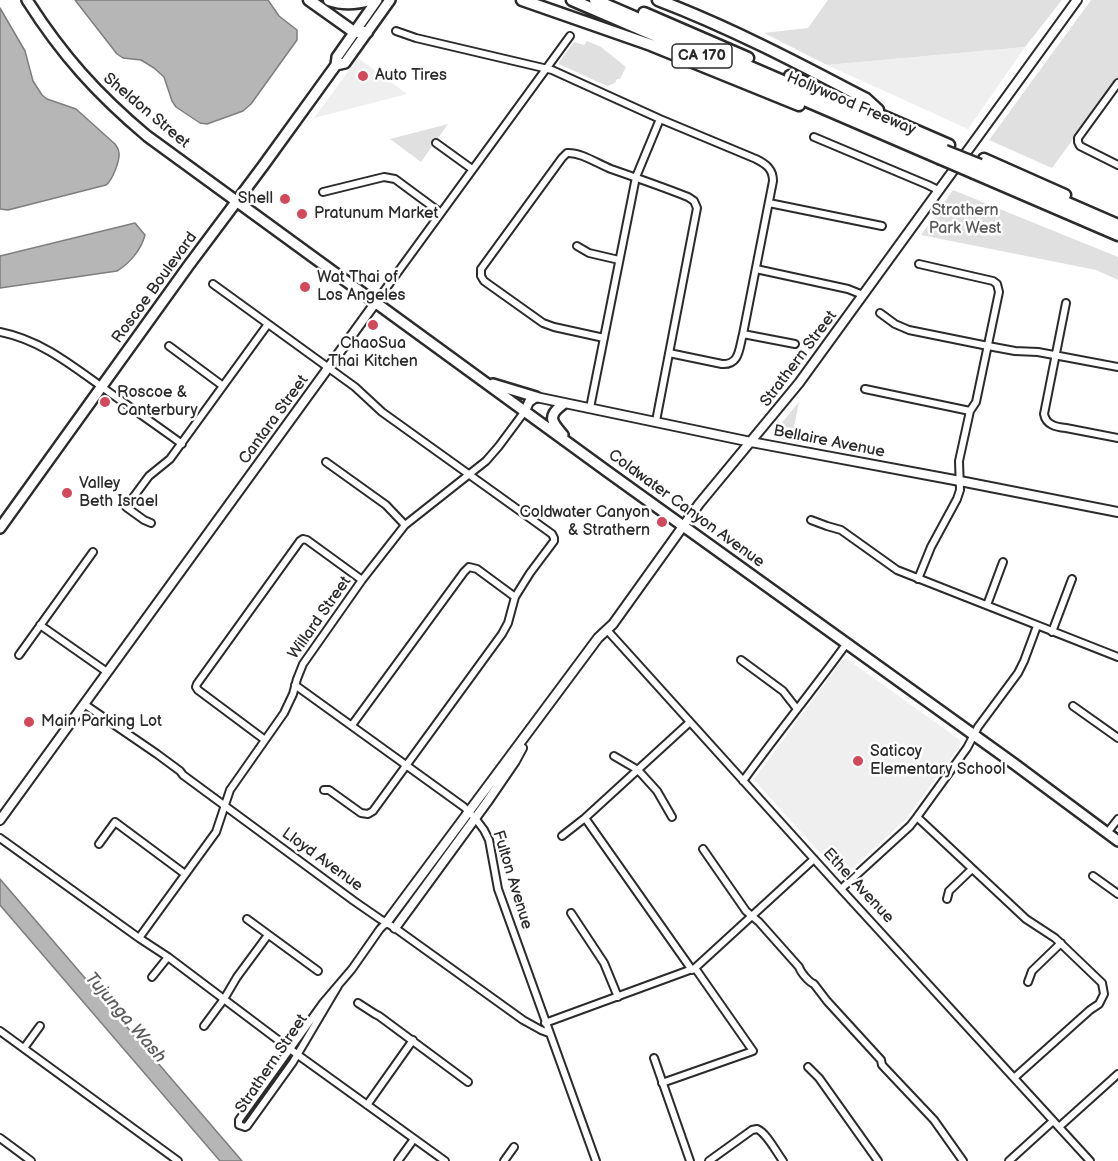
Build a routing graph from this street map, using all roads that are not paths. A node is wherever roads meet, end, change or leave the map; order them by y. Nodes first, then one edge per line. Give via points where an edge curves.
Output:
1 (27, 0) edge
2 (309, 0) edge
3 (329, 0) edge
4 (370, 0) edge
5 (377, 0) edge
6 (390, 0) edge
7 (522, 0) edge
8 (572, 0) edge
9 (584, 0) edge
10 (595, 0) edge
11 (613, 0) edge
12 (658, 0) edge
13 (672, 0) edge
14 (1077, 0) edge
15 (396, 31) dead end
16 (354, 32) junction
17 (367, 32) junction
18 (733, 33) junction
19 (570, 36) dead end
20 (336, 65) junction
21 (546, 69) junction
22 (1118, 83) edge
23 (831, 111) junction
24 (887, 118) junction
25 (660, 119) junction
26 (814, 137) dead end
27 (436, 143) dead end
28 (944, 152) junction
29 (1118, 165) edge
30 (978, 167) junction
31 (472, 170) junction
32 (636, 177) junction
33 (938, 190) junction
34 (323, 192) dead end
35 (237, 202) junction
36 (769, 203) junction
37 (441, 213) junction
38 (1118, 218) edge
39 (882, 225) dead end
40 (1118, 225) edge
41 (1118, 236) edge
42 (577, 246) dead end
43 (619, 260) junction
44 (919, 264) dead end
45 (756, 269) junction
46 (213, 284) dead end
47 (863, 295) junction
48 (376, 302) junction
49 (1066, 303) dead end
50 (880, 313) dead end
51 (268, 324) junction
52 (0, 333) edge
53 (743, 334) junction
54 (604, 338) junction
55 (795, 344) dead end
56 (170, 346) dead end
57 (988, 346) junction
58 (669, 353) junction
59 (1056, 356) junction
60 (1118, 367) edge
61 (328, 368) junction
62 (486, 382) junction
63 (223, 386) junction
64 (102, 387) junction
65 (865, 388) dead end
66 (536, 397) junction
67 (562, 405) junction
68 (590, 408) junction
69 (525, 411) junction
70 (970, 411) junction
71 (656, 422) junction
72 (1118, 438) edge
73 (751, 442) junction
74 (182, 444) junction
75 (570, 444) junction
76 (326, 462) dead end
77 (469, 475) junction
78 (960, 481) junction
79 (1118, 512) edge
80 (812, 520) dead end
81 (151, 523) dead end
82 (405, 525) junction
83 (683, 525) junction
84 (0, 528) edge
85 (93, 552) dead end
86 (1003, 562) dead end
87 (918, 579) junction
88 (1072, 579) dead end
89 (362, 580) junction
90 (515, 597) junction
91 (987, 605) junction
92 (40, 626) junction
93 (1037, 626) junction
94 (607, 630) junction
95 (1052, 632) junction
96 (847, 643) junction
97 (19, 655) dead end
98 (1118, 657) edge
99 (741, 660) dead end
100 (107, 672) junction
101 (295, 685) junction
102 (84, 704) junction
103 (1073, 706) dead end
104 (797, 709) junction
105 (690, 722) junction
106 (352, 725) junction
107 (533, 726) junction
108 (974, 736) junction
109 (1118, 738) edge
110 (266, 740) junction
111 (614, 756) dead end
112 (406, 765) junction
113 (638, 770) junction
114 (743, 781) junction
115 (324, 790) dead end
116 (225, 806) junction
117 (469, 811) junction
118 (672, 817) dead end
119 (917, 817) junction
120 (475, 818) junction
121 (585, 818) junction
122 (1118, 819) edge
123 (0, 820) edge
124 (1107, 833) junction
125 (562, 836) dead end
126 (0, 838) edge
127 (1118, 841) edge
128 (99, 844) dead end
129 (703, 849) dead end
130 (814, 859) junction
131 (972, 869) junction
132 (185, 874) junction
133 (1093, 876) dead end
134 (841, 889) junction
135 (1118, 894) edge
136 (947, 899) dead end
137 (571, 913) dead end
138 (753, 917) junction
139 (247, 919) dead end
140 (386, 923) junction
141 (395, 928) junction
142 (268, 935) junction
143 (139, 938) junction
144 (1061, 943) junction
145 (168, 957) junction
146 (694, 969) junction
147 (318, 970) dead end
148 (152, 977) dead end
149 (1028, 982) dead end
150 (338, 986) junction
151 (618, 997) junction
152 (224, 999) junction
153 (358, 1003) dead end
154 (545, 1023) junction
155 (40, 1026) dead end
156 (204, 1026) dead end
157 (0, 1031) edge
158 (549, 1033) junction
159 (413, 1040) junction
160 (24, 1048) junction
161 (290, 1049) junction
162 (298, 1055) junction
163 (654, 1058) dead end
164 (808, 1067) dead end
165 (1118, 1074) edge
166 (1014, 1078) junction
167 (468, 1082) dead end
168 (662, 1083) junction
169 (367, 1105) junction
170 (1053, 1121) junction
171 (1059, 1127) junction
172 (0, 1138) edge
173 (414, 1139) junction
174 (514, 1147) dead end
175 (31, 1161) edge
176 (178, 1161) edge
177 (398, 1161) edge
178 (445, 1161) edge
179 (504, 1161) edge
180 (596, 1161) edge
181 (690, 1161) edge
182 (709, 1161) edge
183 (783, 1161) edge
184 (878, 1161) edge
185 (963, 1161) edge
186 (1009, 1161) edge
187 (1090, 1161) edge

1 - 35 main road, Sheldon Street via 54,42 108,102
2 - 16 highway
3 - 4 highway via 346,4
5 - 16 main road, Roscoe Boulevard
6 - 17 main road, Roscoe Boulevard
7 - 23 highway via 651,45 810,110
8 - 23 highway, Hollywood Freeway / CA 170
9 - 28 highway
10 - 28 highway
11 - 24 highway, Hollywood Freeway / CA 170
12 - 18 highway
13 - 18 highway
14 - 33 street, Strathern Street
15 - 21 street
16 - 17 highway
16 - 20 main road, Roscoe Boulevard
17 - 20 main road, Roscoe Boulevard via 345,63
18 - 24 highway via 866,99
19 - 21 street, Cantara Street
20 - 35 main road, Roscoe Boulevard
21 - 25 street
21 - 31 street, Cantara Street
22 - 29 street via 1078,138 1080,146
23 - 28 highway, Hollywood Freeway / CA 170
24 - 28 highway, Hollywood Freeway / CA 170
25 - 32 street
25 - 36 street via 768,166 773,176
26 - 33 street
27 - 31 street
28 - 30 highway, Hollywood Freeway / CA 170
28 - 30 highway, Hollywood Freeway / CA 170, bridge
30 - 38 highway, Hollywood Freeway / CA 170
30 - 40 highway
30 - 41 highway, Hollywood Freeway / CA 170
31 - 37 street, Cantara Street
32 - 43 street
32 - 54 street via 575,152 567,153 481,269 484,281 543,323
32 - 58 street via 688,197 697,208
33 - 47 street, Strathern Street
34 - 37 street via 390,177
35 - 48 main road, Coldwater Canyon Avenue
35 - 64 main road, Roscoe Boulevard
36 - 39 street
36 - 45 street
37 - 48 street, Cantara Street
42 - 43 street
43 - 54 street
44 - 57 street via 997,284 999,292
45 - 47 street
45 - 53 street
46 - 51 street
47 - 73 street, Strathern Street
48 - 61 street, Cantara Street
48 - 62 main road, Coldwater Canyon Avenue
49 - 59 street
50 - 57 street via 909,330
51 - 61 street
51 - 63 street
52 - 64 street via 52,352
53 - 55 street
53 - 58 street via 736,358 728,364
54 - 68 street
56 - 63 street
57 - 59 street
57 - 70 street via 976,402
58 - 71 street
59 - 60 street
59 - 72 street via 1045,420 1058,427
61 - 77 street
61 - 100 street, Cantara Street
62 - 66 main road
62 - 69 main road, Coldwater Canyon Avenue
63 - 74 street
64 - 74 street
64 - 84 main road, Roscoe Boulevard
65 - 70 street
66 - 68 street, Bellaire Avenue
66 - 69 street
67 - 68 street
67 - 69 street via 535,401
67 - 75 main road via 553,413 553,423
68 - 71 street, Bellaire Avenue
69 - 75 main road, Coldwater Canyon Avenue
69 - 77 street, Willard Street via 493,454
70 - 78 street via 959,460
71 - 73 street, Bellaire Avenue
73 - 78 street, Bellaire Avenue
73 - 83 street, Strathern Street
74 - 81 street via 149,476 126,507
75 - 83 main road, Coldwater Canyon Avenue
76 - 82 street via 386,505
77 - 82 street, Willard Street
77 - 90 street via 554,538
78 - 79 street, Bellaire Avenue
78 - 87 street via 954,508 939,530
80 - 87 street via 841,530 897,570
82 - 89 street, Willard Street
83 - 94 street, Strathern Street
83 - 96 main road, Coldwater Canyon Avenue
85 - 92 street
86 - 91 street
87 - 91 street
88 - 95 street
89 - 101 street, Willard Street via 303,664
89 - 110 street via 303,539 196,684 198,690
90 - 106 street via 470,567
90 - 112 street via 502,634
91 - 93 street
92 - 97 street
92 - 100 street
93 - 95 street
93 - 108 street via 1018,673
94 - 105 street, Ethel Avenue
94 - 107 street, Strathern Street
95 - 98 street
96 - 104 street
96 - 108 main road, Coldwater Canyon Avenue
99 - 104 street via 783,691
100 - 102 street, Cantara Street
101 - 106 street, Fulton Avenue
101 - 110 street, Willard Street via 289,705
102 - 116 street, Lloyd Avenue
102 - 123 street, Cantara Street
103 - 109 street
104 - 114 street
105 - 113 street
105 - 114 street, Ethel Avenue
106 - 112 street, Fulton Avenue
107 - 117 street, Strathern Street
107 - 120 street, Strathern Street via 515,761
108 - 119 street
108 - 124 main road, Coldwater Canyon Avenue
110 - 116 street, Willard Street via 230,790
111 - 113 street
112 - 115 street via 368,814
112 - 117 street, Fulton Avenue
113 - 118 street via 657,790
113 - 121 street
114 - 130 street, Ethel Avenue
116 - 132 street, Willard Street via 216,832
116 - 140 street, Lloyd Avenue
117 - 120 street, Fulton Avenue
117 - 140 street, Strathern Street
119 - 131 street
119 - 134 street
120 - 141 street, Strathern Street
120 - 154 street, Fulton Avenue via 489,840 498,889
121 - 125 street
121 - 146 street
122 - 124 street
124 - 127 main road, Coldwater Canyon Avenue
126 - 143 street
128 - 132 street via 115,822
129 - 138 street
130 - 134 street, Ethel Avenue
130 - 138 street
131 - 136 street via 949,891
131 - 144 street via 1026,919
132 - 143 street, Willard Street
133 - 135 street
134 - 166 street, Ethel Avenue
137 - 151 street via 604,963
138 - 146 street
138 - 185 street via 934,1120
139 - 142 street
140 - 141 street, Lloyd Avenue
140 - 150 street, Strathern Street
141 - 158 street, Lloyd Avenue via 523,1020
142 - 147 street
142 - 152 street
143 - 145 street
144 - 149 street via 1032,971
144 - 166 street via 1102,983 1104,994 1099,1004
145 - 148 street
145 - 152 street
146 - 151 street
146 - 168 street via 753,1051
150 - 161 street, Strathern Street
150 - 162 street, Strathern Street
151 - 154 street
152 - 156 street
152 - 161 street
153 - 159 street
154 - 158 street, Fulton Avenue
155 - 160 street
157 - 160 street
158 - 180 street, Fulton Avenue
159 - 167 street
159 - 169 street
160 - 176 street
161 - 162 street
161 - 162 street, Strathern Street via 239,1125 247,1126
162 - 169 street
163 - 168 street
164 - 184 street
165 - 171 street
166 - 170 street, Ethel Avenue
168 - 181 street
169 - 173 street
170 - 171 street, Ethel Avenue
170 - 186 street
171 - 187 street, Ethel Avenue
172 - 175 street
173 - 177 street
173 - 178 street
174 - 179 street
182 - 183 street via 757,1129 766,1135

